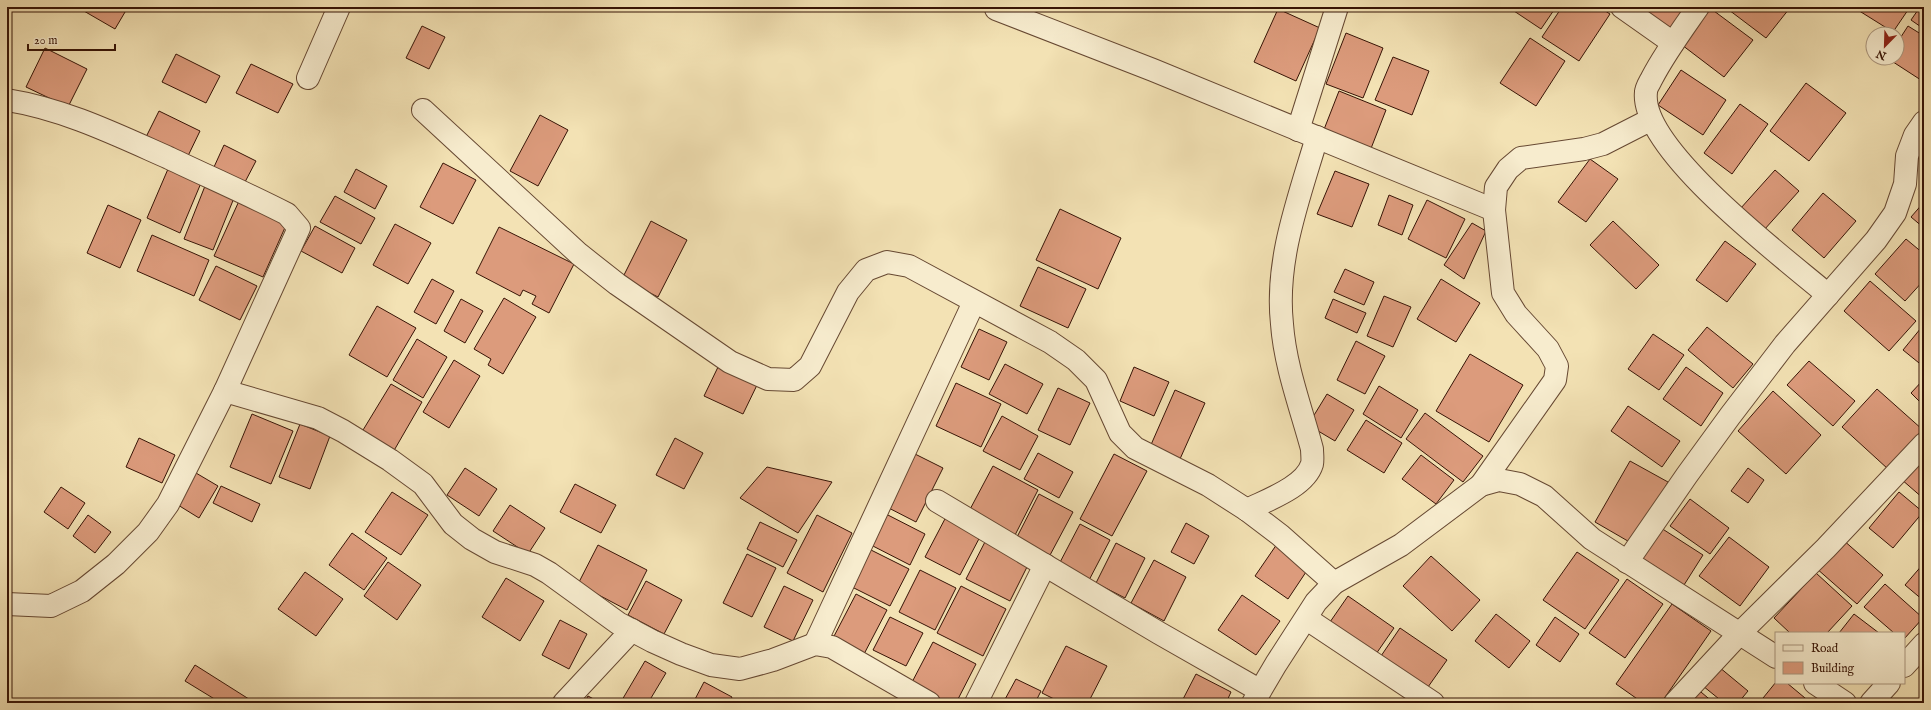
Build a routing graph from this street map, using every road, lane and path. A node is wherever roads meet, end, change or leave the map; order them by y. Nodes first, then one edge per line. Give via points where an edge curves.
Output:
1 (339, 7) edge
2 (1336, 7) edge
3 (1622, 7) edge
4 (1698, 7) edge
5 (996, 9) dead end
6 (1674, 43) junction
7 (308, 78) dead end
8 (7, 100) edge
9 (423, 110) dead end
10 (1650, 120) junction
11 (1924, 122) edge
12 (1307, 133) junction
13 (1494, 210) junction
14 (1828, 295) junction
15 (974, 302) junction
16 (225, 390) junction
17 (1924, 444) edge
18 (1481, 485) junction
19 (937, 502) dead end
20 (1247, 510) junction
21 (1627, 562) junction
22 (1045, 565) junction
23 (1334, 583) junction
24 (7, 604) edge
25 (1306, 618) junction
26 (632, 630) junction
27 (1740, 633) junction
28 (815, 644) junction
29 (1924, 644) edge
30 (1775, 656) edge
31 (1905, 665) edge
32 (1816, 684) edge
33 (1888, 684) edge
34 (1256, 697) edge
35 (564, 703) edge
36 (929, 703) edge
37 (976, 703) edge
38 (1433, 703) edge
39 (1675, 703) edge
40 (1845, 703) edge
41 (1871, 703) edge

1 - 7 street
2 - 12 street
3 - 6 street
4 - 6 street
5 - 12 street
6 - 10 street via 1646,91
8 - 16 street via 22,102 117,134 287,214 299,228
9 - 15 street via 585,258 617,284 730,362 768,379 794,380 810,366 848,292 866,270 887,262 909,266
10 - 13 street via 1603,144 1521,158 1508,168 1496,188
10 - 14 street via 1673,154 1710,194
11 - 14 street via 1915,135 1907,156 1905,184 1894,213 1876,240
12 - 13 street
12 - 20 street via 1282,268 1281,298 1286,354 1312,449 1312,463 1308,475 1298,484
13 - 18 street via 1502,293 1516,314 1548,349 1556,366 1554,380
14 - 21 street via 1785,344 1730,416
15 - 20 street via 1050,342 1076,360 1096,380 1120,433 1136,448 1208,484
15 - 28 street
16 - 24 street via 168,504 148,532 116,564 82,591 50,606
16 - 26 street via 318,418 343,431 423,484 453,524 472,539 495,552 535,565
17 - 27 street via 1826,548
18 - 21 street via 1499,480 1520,484 1544,496 1592,540
18 - 23 street via 1401,545
19 - 22 street
20 - 23 street via 1280,535
21 - 27 street
22 - 34 street
22 - 37 street
23 - 25 street via 1316,602
25 - 34 street
25 - 38 street
26 - 28 street via 711,665 740,668 773,660
26 - 35 street
27 - 30 street
27 - 39 street
28 - 36 street via 832,647
29 - 31 street
32 - 40 street
33 - 41 street

